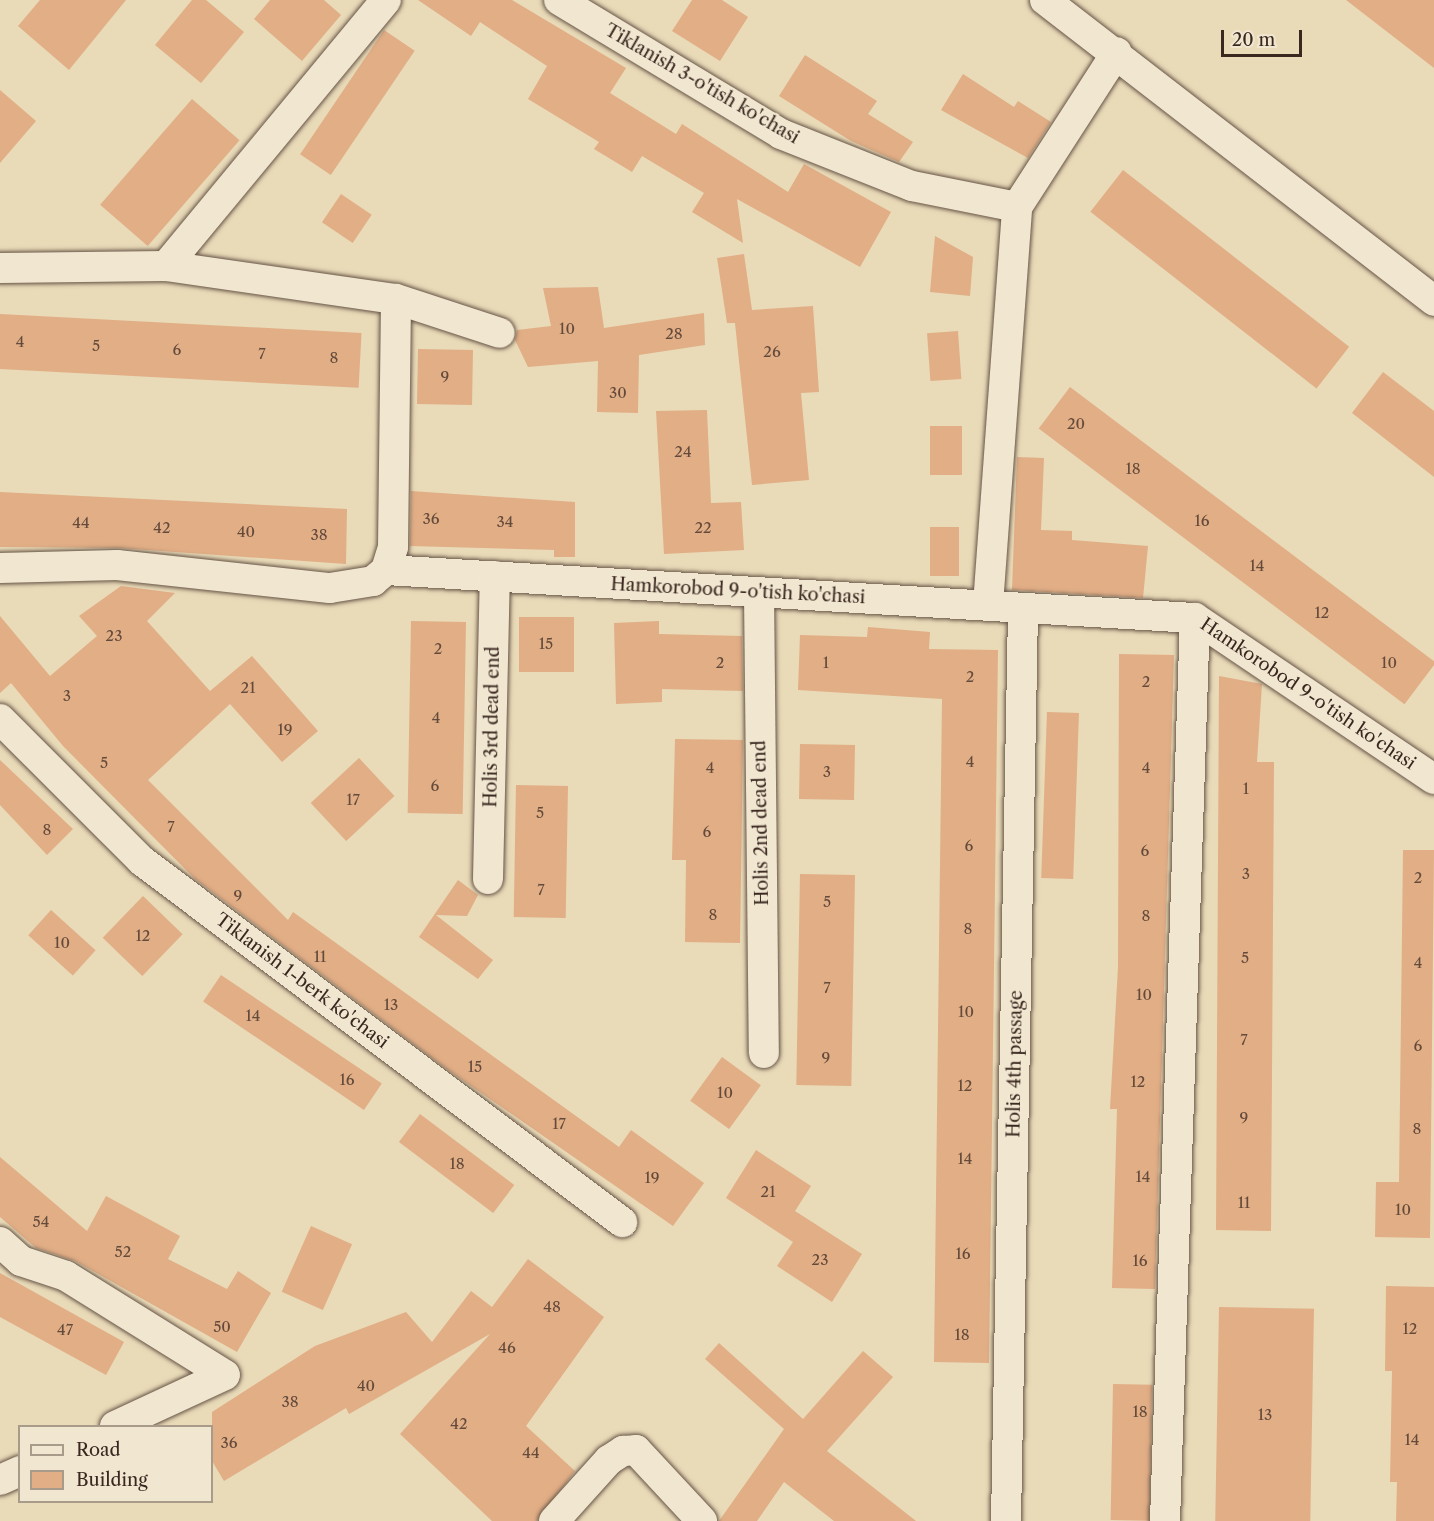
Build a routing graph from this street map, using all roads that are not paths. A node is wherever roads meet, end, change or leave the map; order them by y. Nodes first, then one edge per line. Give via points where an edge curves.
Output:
1 (386, 0) edge
2 (559, 0) edge
3 (1045, 0) edge
4 (1117, 52) junction
5 (1017, 207) junction
6 (166, 266) junction
7 (0, 268) edge
8 (396, 299) junction
9 (1434, 301) edge
10 (500, 333) dead end
11 (0, 568) edge
12 (386, 570) junction
13 (495, 576) junction
14 (759, 592) junction
15 (988, 605) junction
16 (1023, 608) junction
17 (1196, 618) junction
18 (0, 719) edge
19 (1434, 779) edge
20 (488, 879) dead end
21 (764, 1053) dead end
22 (622, 1222) dead end
23 (0, 1242) edge
24 (117, 1425) edge
25 (18, 1472) edge
26 (0, 1480) edge
27 (554, 1521) edge
28 (702, 1521) edge
29 (1006, 1521) edge
30 (1165, 1521) edge

1 - 6 street
2 - 5 street, Tiklanish 3-o'tish ko'chasi via 781,134 912,186
3 - 4 street
4 - 5 street
4 - 9 street
5 - 15 street
6 - 7 street
6 - 8 street
8 - 10 street
8 - 12 street via 393,547
11 - 12 street via 117,565 330,588 373,581
12 - 13 street, Hamkorobod 9-o'tish ko'chasi
13 - 14 street, Hamkorobod 9-o'tish ko'chasi
13 - 20 street, Holis 3rd dead end
14 - 15 street, Hamkorobod 9-o'tish ko'chasi
14 - 21 street, Holis 2nd dead end
15 - 16 street, Hamkorobod 9-o'tish ko'chasi
16 - 17 street, Hamkorobod 9-o'tish ko'chasi
16 - 29 street, Holis 4th passage
17 - 19 street, Hamkorobod 9-o'tish ko'chasi
17 - 30 street
18 - 22 street, Tiklanish 1-berk ko'chasi via 142,861
23 - 24 street via 21,1261 66,1276 225,1375
25 - 26 street
27 - 28 street via 623,1450 636,1450

